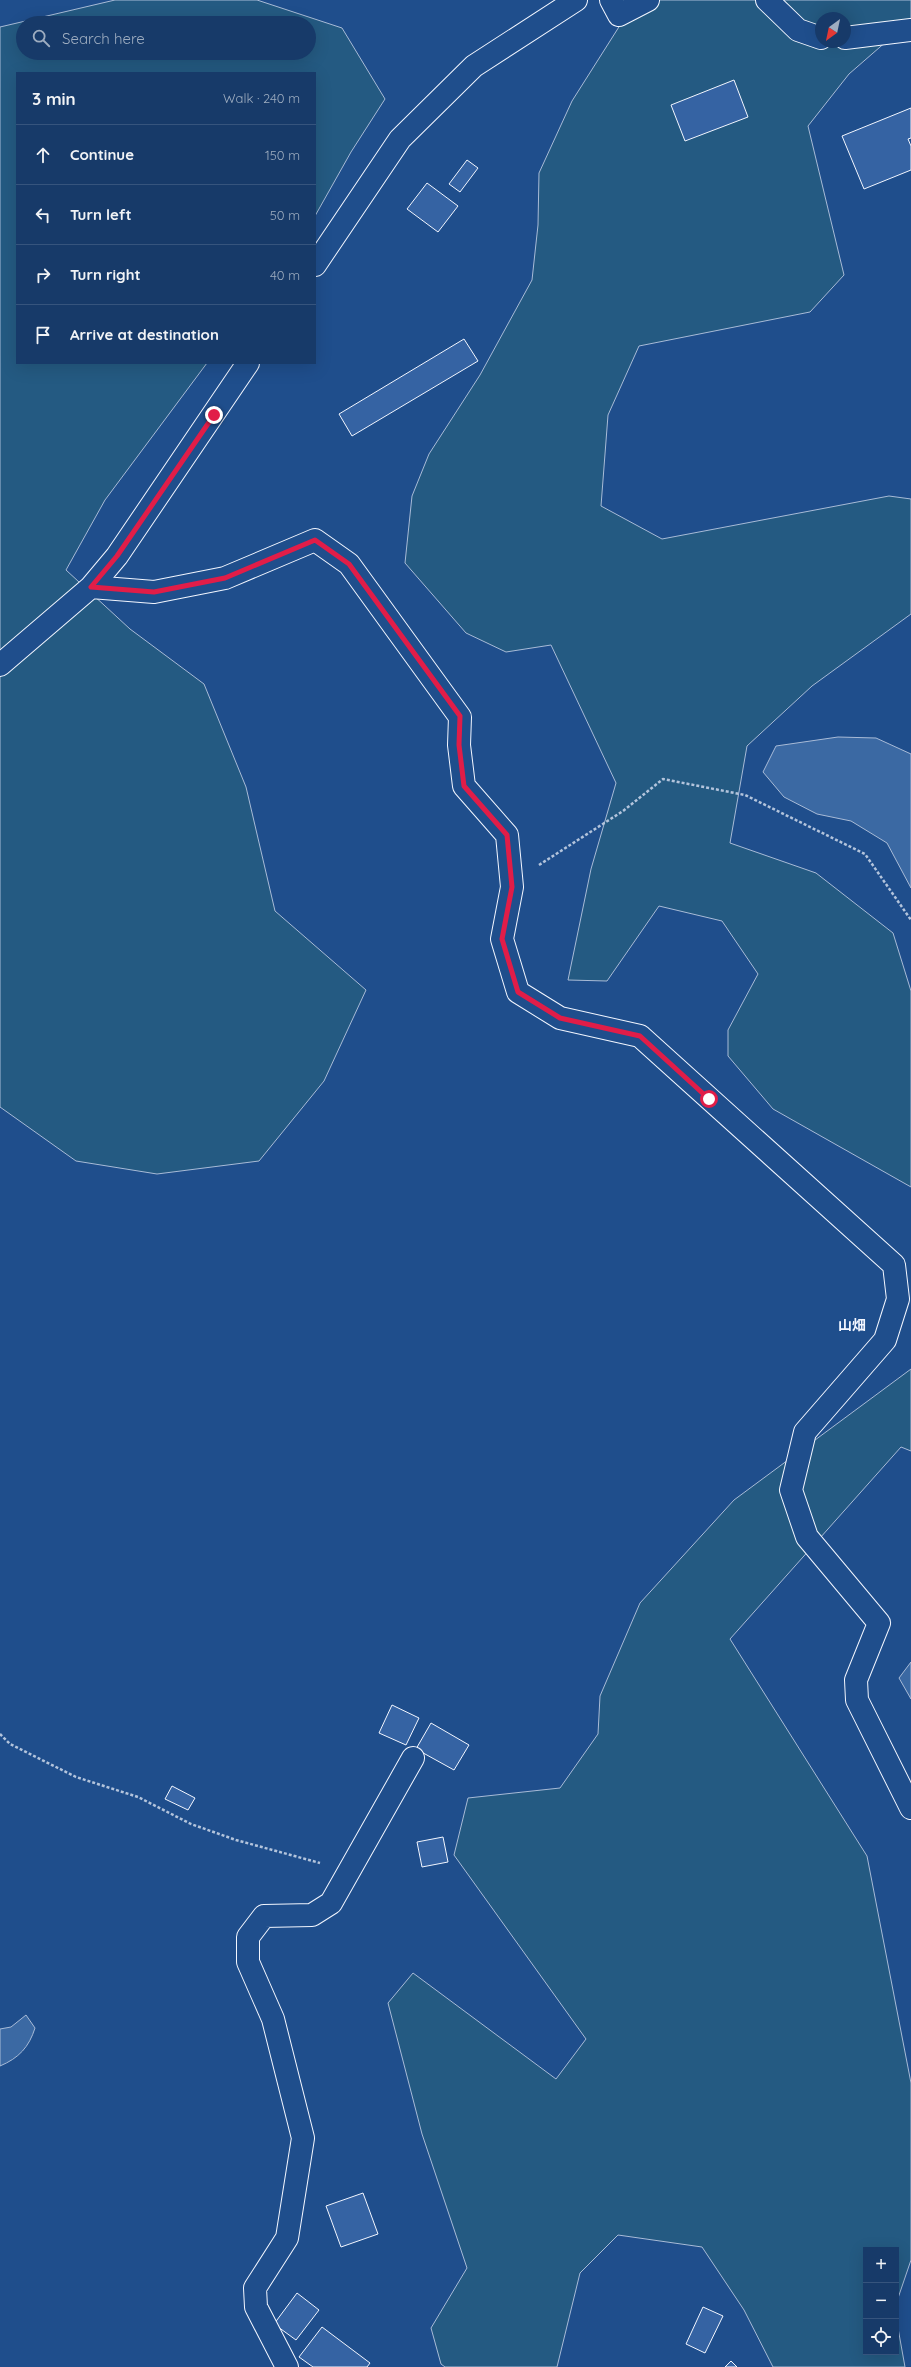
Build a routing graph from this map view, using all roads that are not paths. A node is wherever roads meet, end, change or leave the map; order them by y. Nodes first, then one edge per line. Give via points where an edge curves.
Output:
1 (576, 0) edge
2 (611, 0) edge
3 (648, 0) edge
4 (767, 0) edge
5 (911, 30) edge
6 (815, 36) edge
7 (851, 37) edge
8 (316, 264) edge
9 (247, 364) edge
10 (91, 587) junction
11 (0, 664) edge
12 (413, 1758) dead end
13 (911, 1808) edge
14 (287, 2367) edge

1 - 8 street via 474,66 400,139
2 - 3 street via 618,15
4 - 6 street via 798,30
5 - 7 street
9 - 10 street via 117,556
10 - 11 street
10 - 13 street via 154,592 225,578 315,540 349,564 460,716 459,745 464,786 507,835 512,887 502,939 518,992 560,1018 640,1036 894,1265 898,1299 885,1340 805,1432 791,1490 807,1538 879,1623 856,1680 857,1700
12 - 14 street via 331,1903 312,1915 264,1916 248,1937 248,1962 272,2019 303,2138 287,2238 255,2288 256,2307

